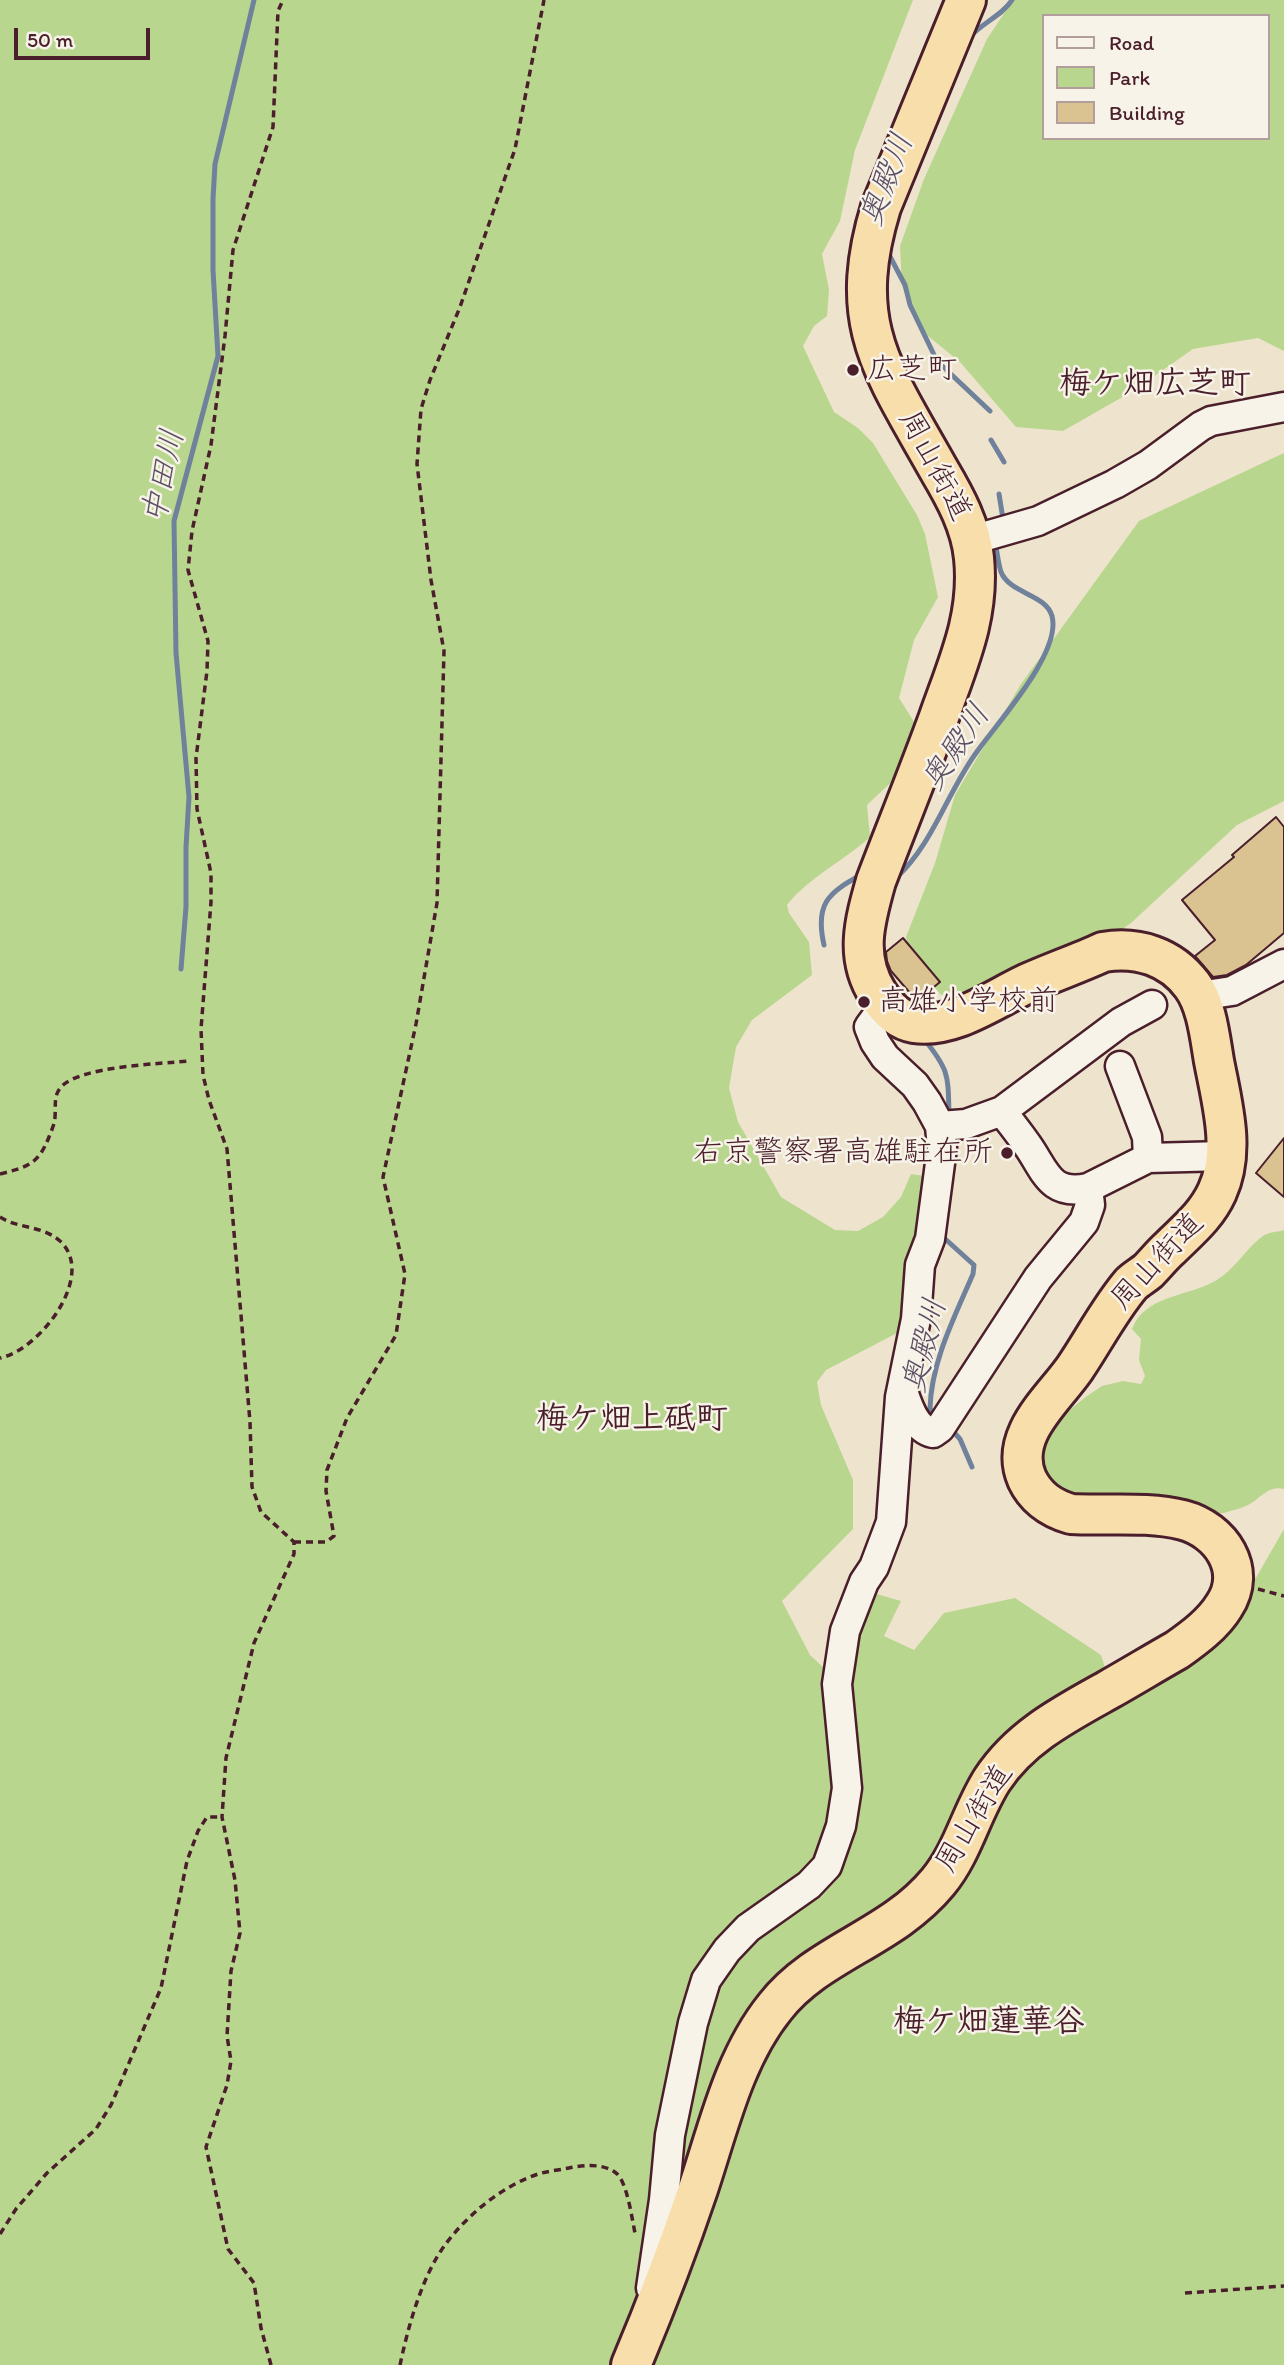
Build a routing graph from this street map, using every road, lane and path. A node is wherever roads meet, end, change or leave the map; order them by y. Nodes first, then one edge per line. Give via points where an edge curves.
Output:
1 (283, 0) edge
2 (544, 0) edge
3 (967, 0) edge
4 (1284, 407) edge
5 (972, 540) junction
6 (1284, 964) edge
7 (1199, 996) junction
8 (885, 1005) junction
9 (1152, 1005) dead end
10 (189, 1061) dead end
11 (1120, 1066) dead end
12 (1002, 1111) junction
13 (940, 1126) junction
14 (1225, 1156) junction
15 (1148, 1158) junction
16 (0, 1174) edge
17 (1088, 1188) junction
18 (0, 1217) edge
19 (0, 1357) edge
20 (902, 1385) junction
21 (294, 1542) junction
22 (222, 1817) junction
23 (0, 2234) edge
24 (636, 2243) dead end
25 (1284, 2286) edge
26 (1185, 2292) dead end
27 (652, 2316) junction
28 (271, 2365) edge
29 (400, 2365) edge
30 (631, 2365) edge

1 - 21 path via 278,11 273,127 233,250 213,431 188,570 208,640 196,758 197,809 211,873 201,1029 203,1075 227,1149 253,1487 261,1512
2 - 21 path via 515,149 421,409 417,464 443,652 437,903 383,1177 405,1274 396,1335 347,1418 327,1470 334,1536 326,1542
3 - 5 highway, 周山街道 via 881,207 866,287 870,330 888,380 957,500
4 - 5 street via 1211,421 1115,484 1038,521
5 - 8 highway, 周山街道 via 971,628 866,917 864,961
6 - 7 street via 1232,992
7 - 8 highway, 周山街道 via 1175,968 1157,956 1121,949 1103,952 950,1019 902,1020
7 - 14 highway, 周山街道 via 1222,1093
8 - 13 street via 869,1027 875,1042 915,1085
9 - 12 street via 1121,1022
10 - 16 path via 78,1075 55,1096 55,1120 44,1150 23,1169
11 - 15 street via 1147,1137
12 - 13 street via 966,1124
12 - 17 street via 1045,1175 1065,1189
13 - 20 street via 942,1148 930,1239 920,1265 916,1319
14 - 15 street
14 - 27 highway, 周山街道 via 1223,1177 1208,1209 1119,1300 1029,1430 1023,1459 1031,1486 1049,1506 1061,1511 1184,1520 1214,1536 1225,1547 1233,1568 1230,1594 1194,1638 1030,1739 993,1779 954,1858 920,1902 895,1923 801,1980 775,2007 748,2048 735,2080
15 - 17 street
17 - 20 street via 1090,1205 1084,1222 1038,1278 933,1433 919,1426
18 - 19 path via 46,1231 62,1242 71,1275 51,1322 27,1346
20 - 27 street via 891,1522 845,1631 837,1684 847,1788 841,1826 827,1866 809,1885 748,1928 706,1980 670,2135 652,2270
21 - 22 path via 294,1554 254,1643 226,1758
22 - 23 path via 207,1817 198,1831 180,1887 160,1988 111,2105 96,2129 47,2173
22 - 28 path via 240,1933 231,1971 227,2036 231,2061 206,2147 228,2249 254,2283
24 - 29 path via 623,2180 600,2166 538,2174 501,2193 444,2246 408,2325
25 - 26 path
27 - 30 highway, 周山街道

